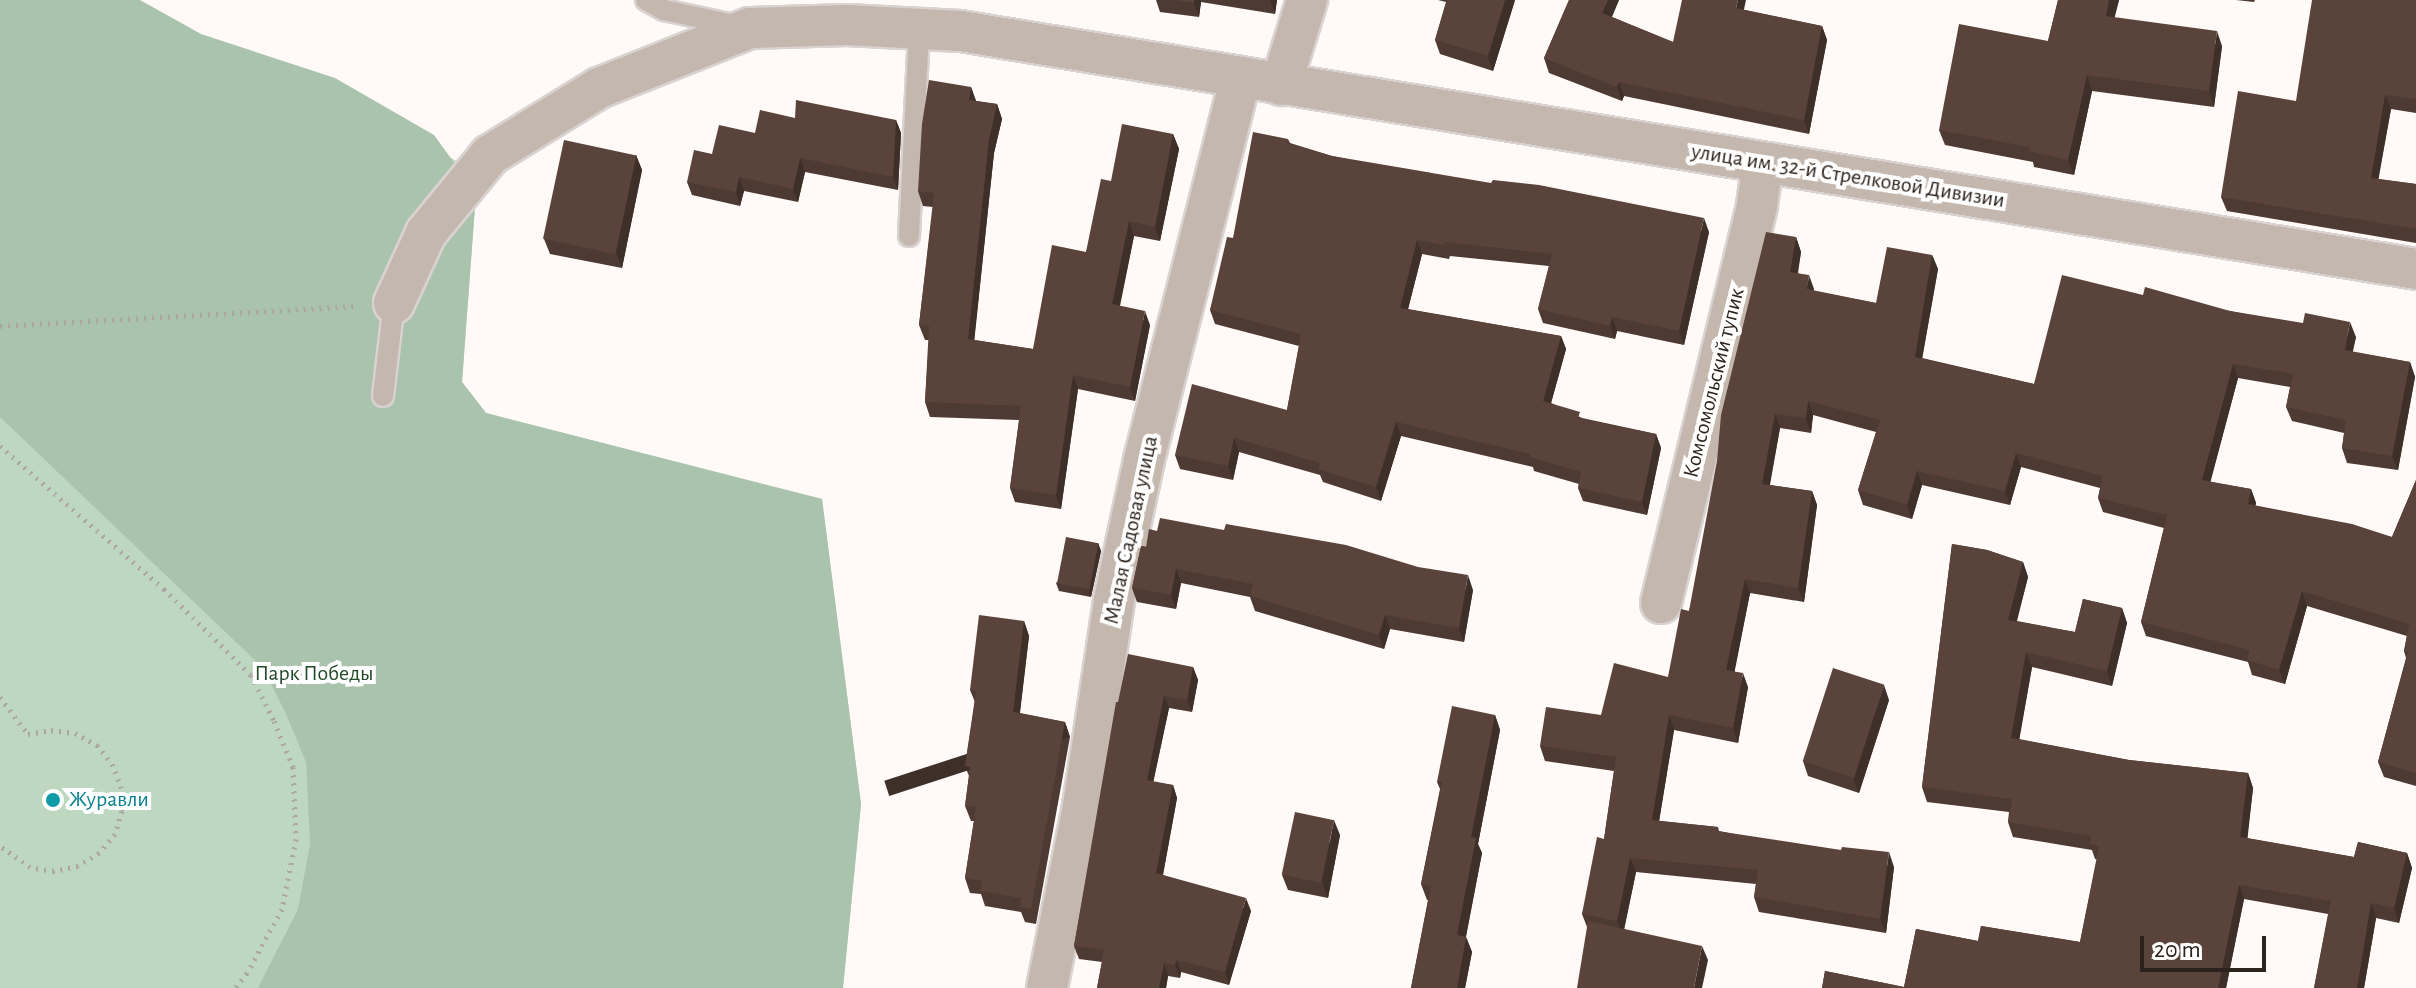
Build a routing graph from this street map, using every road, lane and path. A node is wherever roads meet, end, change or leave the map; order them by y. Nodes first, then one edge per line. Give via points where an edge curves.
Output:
1 (646, 0) edge
2 (1307, 0) edge
3 (750, 28) junction
4 (919, 29) junction
5 (1241, 77) junction
6 (1281, 85) junction
7 (1763, 162) junction
8 (909, 236) dead end
9 (2416, 269) edge
10 (394, 303) junction
11 (0, 326) edge
12 (383, 396) dead end
13 (0, 446) edge
14 (1661, 603) dead end
15 (0, 697) edge
16 (0, 846) edge
17 (235, 988) edge
18 (1047, 988) edge

1 - 3 lane via 664,10
2 - 6 street
3 - 4 street
3 - 10 street via 599,88 490,155 426,233
4 - 5 street via 960,31
4 - 8 lane
5 - 6 street, улица им. 32-й Стрелковой Дивизии
5 - 18 street, Малая Садовая улица via 1114,600 1083,806
6 - 7 street, улица им. 32-й Стрелковой Дивизии
7 - 9 street, улица им. 32-й Стрелковой Дивизии
7 - 14 street, Комсомольский тупик
10 - 11 path
10 - 12 lane
13 - 17 path via 164,589 251,675 274,721 293,767 296,839 282,909
15 - 16 path via 28,734 63,731 97,745 121,786 122,811 115,834 78,866 54,871 30,867

